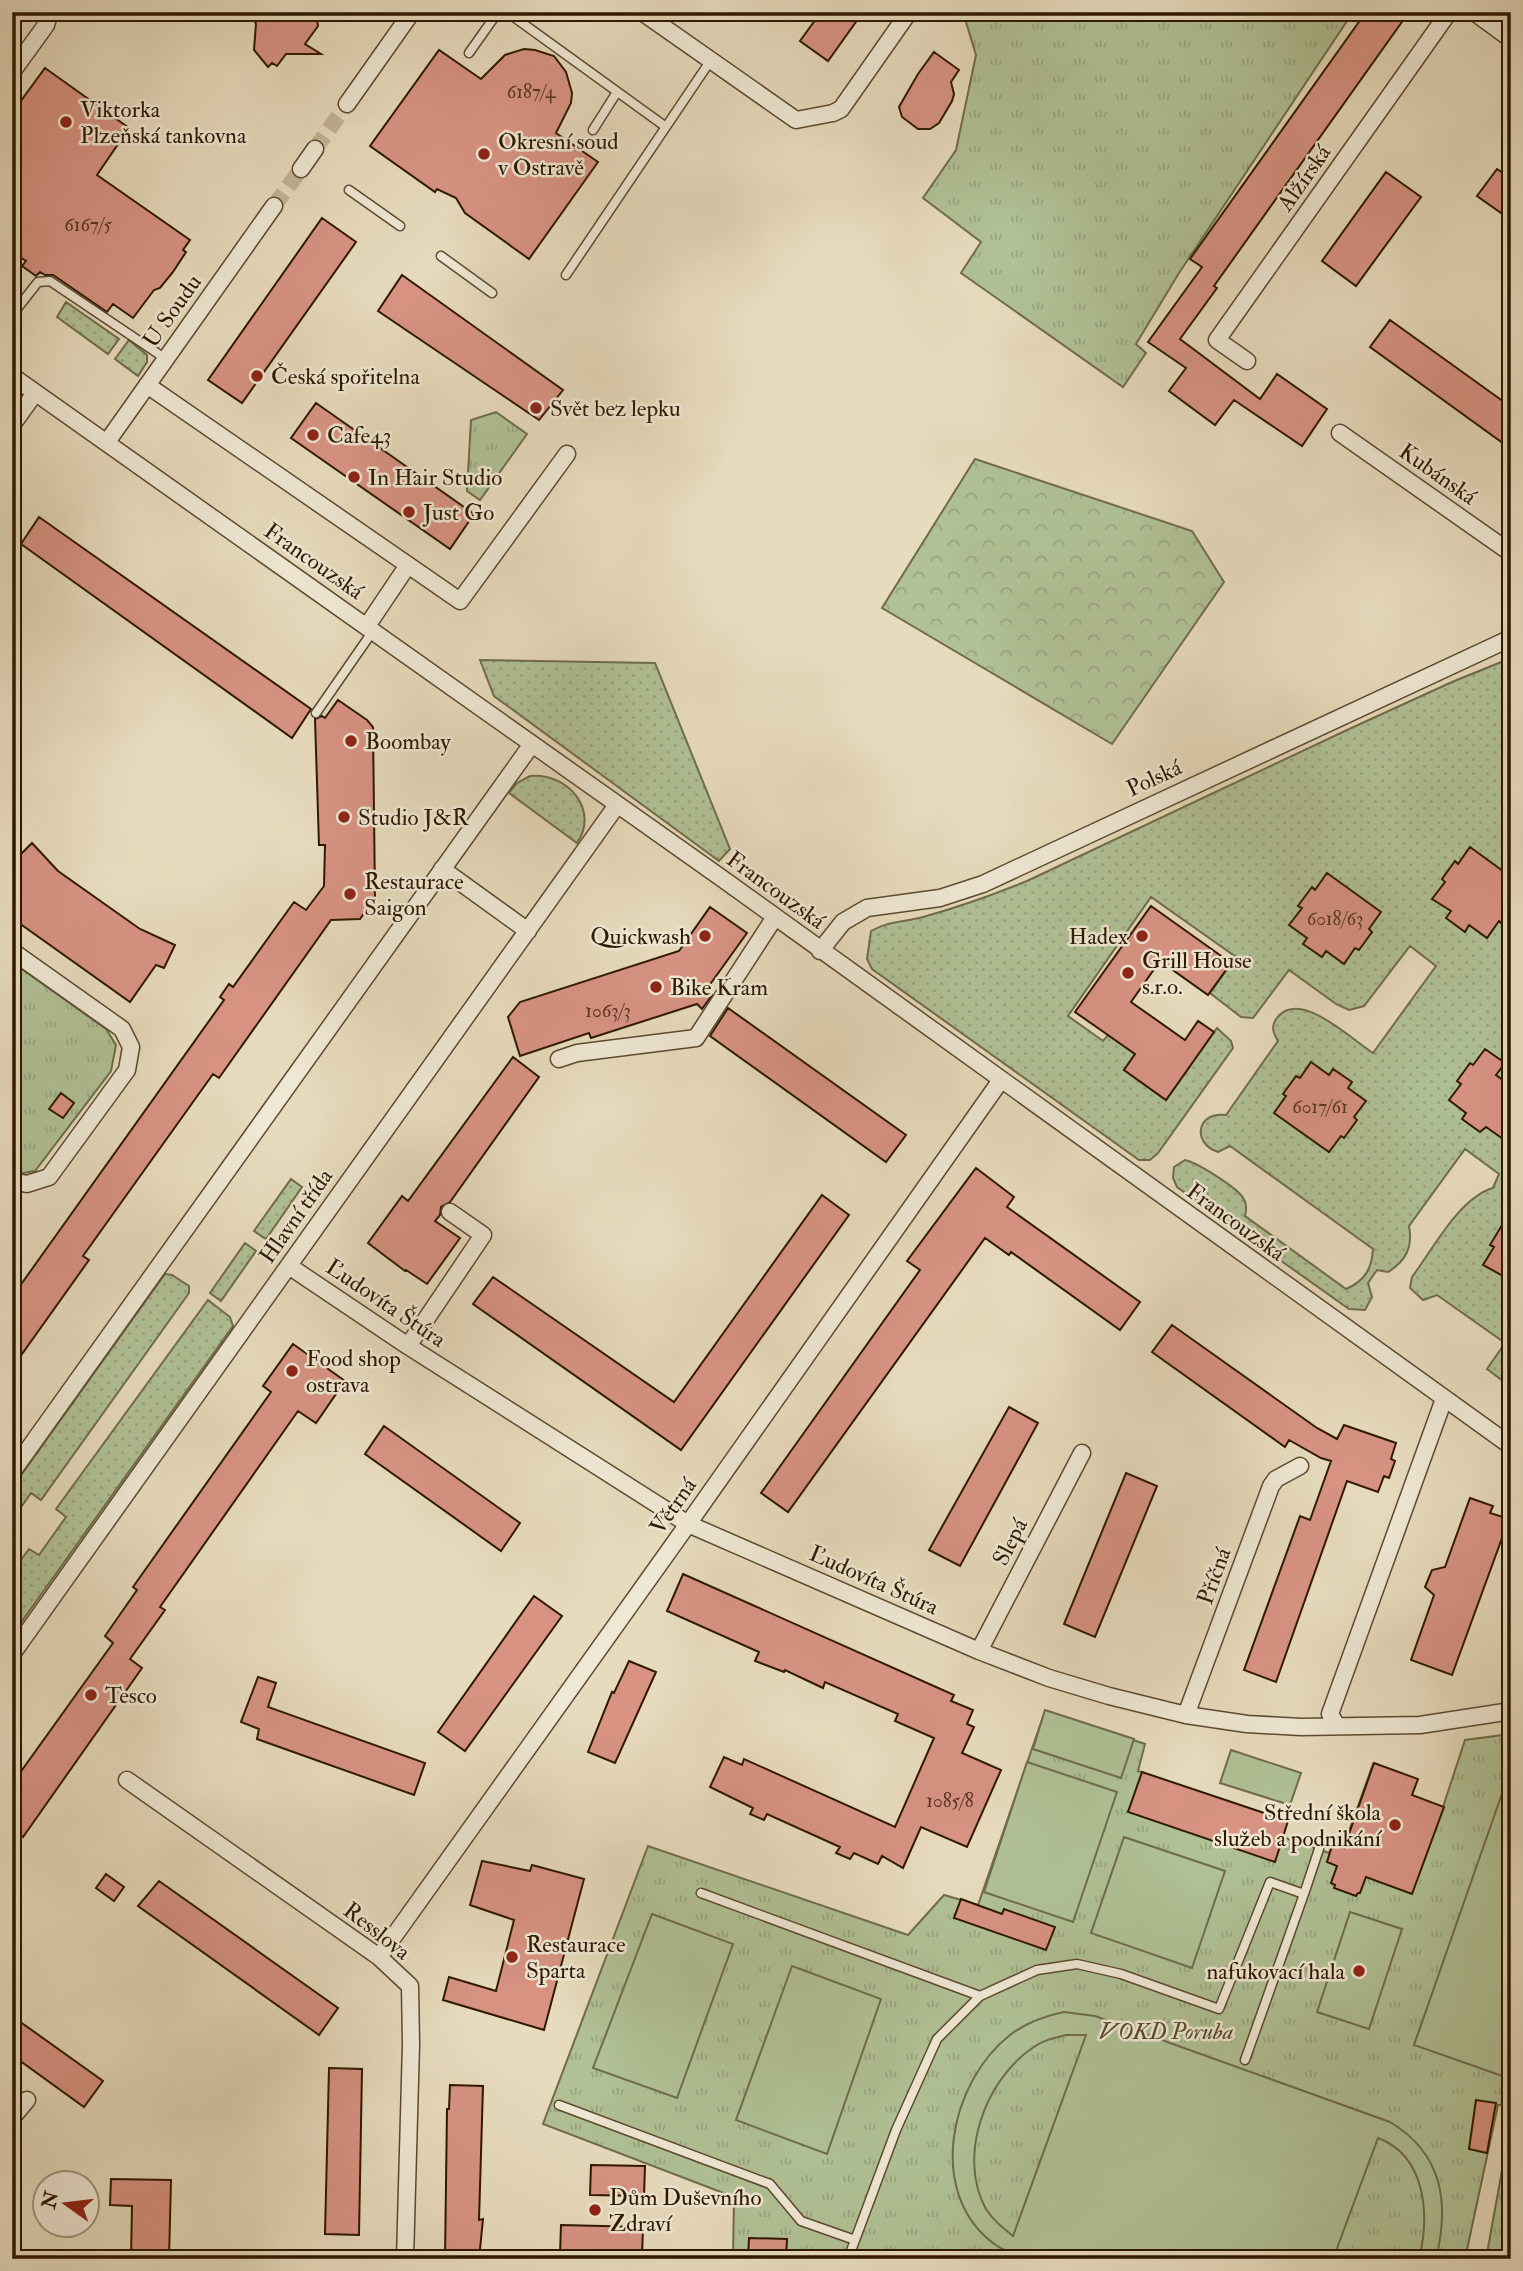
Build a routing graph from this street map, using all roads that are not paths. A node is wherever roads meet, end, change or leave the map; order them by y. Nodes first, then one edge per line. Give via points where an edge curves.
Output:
1 (50, 12) edge
2 (412, 12) edge
3 (498, 12) edge
4 (507, 12) edge
5 (909, 12) edge
6 (1449, 12) edge
7 (1474, 12) edge
8 (644, 13) edge
9 (1511, 39) edge
10 (469, 53) dead end
11 (711, 60) junction
12 (12, 72) edge
13 (617, 92) junction
14 (347, 104) tunnel mouth
15 (666, 127) junction
16 (593, 130) dead end
17 (349, 190) dead end
18 (274, 206) tunnel mouth
19 (400, 226) dead end
20 (441, 257) dead end
21 (566, 275) dead end
22 (492, 293) dead end
23 (12, 315) edge
24 (166, 359) junction
25 (1247, 360) dead end
26 (12, 376) edge
27 (147, 385) junction
28 (35, 393) junction
29 (12, 425) edge
30 (1340, 433) dead end
31 (107, 442) junction
32 (567, 454) dead end
33 (1511, 553) edge
34 (408, 565) junction
35 (370, 628) junction
36 (1511, 638) edge
37 (316, 713) dead end
38 (532, 744) junction
39 (617, 805) junction
40 (443, 869) junction
41 (775, 917) junction
42 (528, 931) junction
43 (12, 951) edge
44 (820, 951) junction
45 (559, 1059) dead end
46 (1001, 1080) junction
47 (12, 1181) edge
48 (450, 1212) dead end
49 (289, 1266) junction
50 (408, 1346) junction
51 (1444, 1399) junction
52 (1511, 1446) edge
53 (1082, 1453) dead end
54 (1300, 1466) dead end
55 (12, 1472) edge
56 (688, 1524) junction
57 (979, 1651) junction
58 (12, 1654) edge
59 (1511, 1711) edge
60 (1186, 1715) junction
61 (1337, 1726) junction
62 (127, 1780) dead end
63 (1319, 1849) dead end
64 (701, 1893) dead end
65 (1304, 1894) junction
66 (379, 1957) junction
67 (980, 1996) junction
68 (1245, 2060) dead end
69 (27, 2100) dead end
70 (559, 2105) dead end
71 (12, 2118) edge
72 (855, 2240) junction
73 (405, 2259) edge
74 (848, 2259) edge

1 - 12 street via 46,25
2 - 14 street
3 - 10 lane
4 - 13 lane
5 - 11 street via 841,109 833,113 796,120
6 - 25 street, Alžírská via 1217,340
7 - 9 street
8 - 11 street
11 - 15 lane
13 - 15 lane
13 - 16 lane
15 - 21 lane
17 - 19 lane
18 - 24 street, U Soudu
20 - 22 lane
23 - 24 lane via 38,282 50,281
24 - 27 street, U Soudu
26 - 28 street, Francouzská
27 - 31 street, U Soudu
27 - 34 street
28 - 29 street
28 - 31 street, Francouzská
30 - 33 street, Kubánská
31 - 35 street, Francouzská
32 - 34 street via 460,601
34 - 35 street
35 - 37 lane
35 - 38 street, Francouzská
36 - 44 street, Polská via 994,879 940,898 867,908 843,922
38 - 39 street, Francouzská
38 - 40 street
39 - 41 street, Francouzská
39 - 42 street, Hlavní třída
40 - 42 street
40 - 55 street
41 - 44 street, Francouzská
41 - 45 street via 696,1038
42 - 49 street, Hlavní třída
43 - 47 street via 122,1029 131,1047 127,1070 50,1177 27,1184
44 - 46 street, Francouzská
46 - 51 street, Francouzská
46 - 56 street, Větrná
48 - 50 street via 483,1235
49 - 50 street, Ľudovíta Štúra
49 - 58 street, Hlavní třída
50 - 56 street, Ľudovíta Štúra
51 - 52 street, Francouzská
51 - 61 street via 1330,1714
53 - 57 street, Slepá
54 - 60 street, Příčná via 1271,1486
56 - 57 street, Ľudovíta Štúra
56 - 66 street, Větrná
57 - 60 street, Ľudovíta Štúra via 1049,1678
59 - 61 street, Ľudovíta Štúra via 1420,1725
60 - 61 street, Ľudovíta Štúra via 1248,1724
62 - 66 street, Resslova
63 - 65 lane
64 - 67 lane
65 - 67 lane via 1270,1882 1219,2009 1121,1974 1077,1964 1037,1970
65 - 68 lane
66 - 73 street, Resslova via 410,1986
67 - 72 lane via 937,2039 895,2130
69 - 71 street
70 - 72 lane via 770,2184 801,2221
72 - 74 lane

